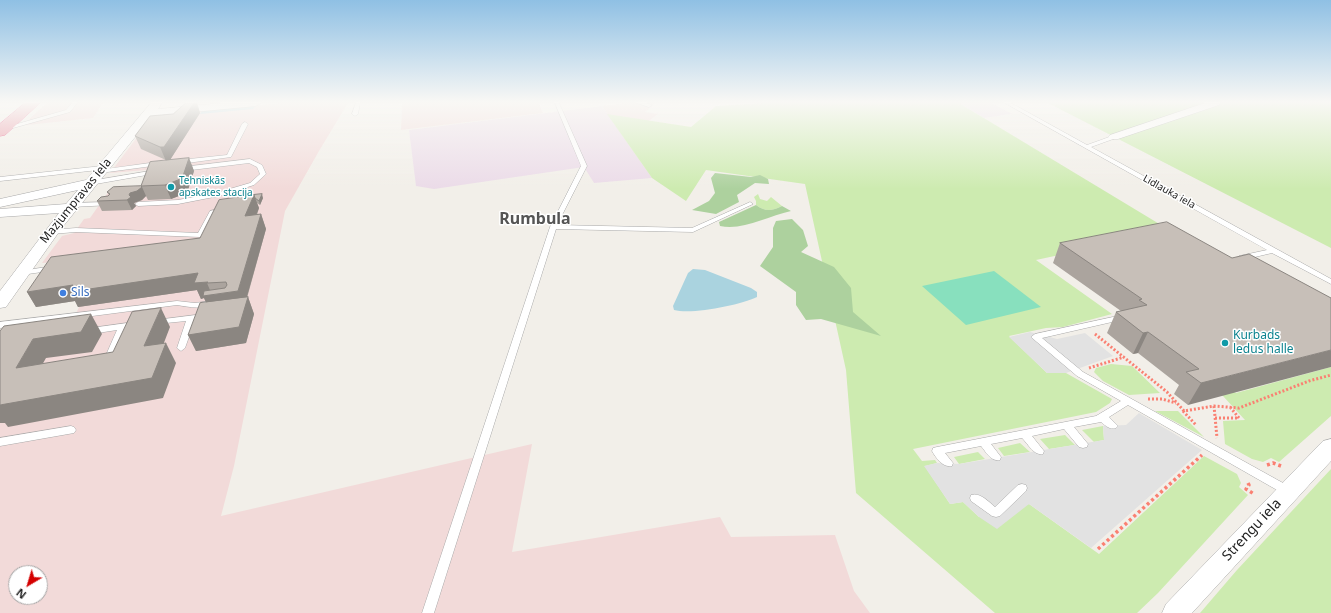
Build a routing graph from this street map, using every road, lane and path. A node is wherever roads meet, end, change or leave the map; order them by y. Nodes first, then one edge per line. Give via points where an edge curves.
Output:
1 (133, 132) edge
2 (241, 132) edge
3 (569, 132) edge
4 (1059, 132) edge
5 (1130, 132) edge
6 (1114, 137) joint
7 (1087, 147) junction
8 (176, 162) edge
9 (168, 163) edge
10 (101, 169) junction
11 (176, 170) edge
12 (162, 171) edge
13 (0, 179) edge
14 (90, 183) junction
15 (0, 203) edge
16 (110, 204) edge
17 (138, 204) dead end
18 (750, 204) dead end
19 (70, 206) junction
20 (234, 209) edge
21 (0, 213) edge
22 (553, 227) junction
23 (51, 232) junction
24 (1274, 250) junction
25 (1232, 260) edge
26 (63, 267) edge
27 (20, 273) junction
28 (1331, 282) edge
29 (221, 301) edge
30 (0, 303) edge
31 (214, 314) edge
32 (191, 318) junction
33 (1120, 324) edge
34 (0, 325) edge
35 (123, 326) junction
36 (1085, 326) junction
37 (84, 332) edge
38 (181, 348) dead end
39 (110, 354) edge
40 (1125, 357) junction
41 (1080, 374) junction
42 (1331, 375) edge
43 (1128, 402) junction
44 (1214, 406) junction
45 (1230, 407) junction
46 (1102, 417) junction
47 (1215, 418) junction
48 (1066, 425) junction
49 (1113, 426) dead end
50 (71, 430) dead end
51 (1025, 434) junction
52 (0, 442) edge
53 (983, 442) junction
54 (1083, 444) dead end
55 (1331, 448) edge
56 (1213, 449) junction
57 (1039, 451) dead end
58 (996, 458) dead end
59 (948, 464) dead end
60 (1244, 478) dead end
61 (1022, 488) dead end
62 (1289, 491) junction
63 (1254, 494) dead end
64 (975, 498) dead end
65 (1098, 549) dead end
66 (428, 613) edge
67 (1175, 613) edge

1 - 10 street, Mazjumpravas iela
2 - 8 lane via 229,156
3 - 22 lane via 584,166
4 - 7 lane, Lidlauka iela
5 - 6 street
6 - 7 lane
7 - 24 lane, Lidlauka iela
9 - 10 lane
10 - 13 lane
10 - 14 street, Mazjumpravas iela
11 - 17 lane via 250,161 260,166 263,174 252,184 217,195 178,202
12 - 14 lane
14 - 15 street
14 - 19 street, Mazjumpravas iela
16 - 19 lane
18 - 22 lane via 693,230
19 - 21 street
19 - 23 street, Mazjumpravas iela
20 - 23 lane via 212,212 200,235 76,230
22 - 66 lane
23 - 27 street, Mazjumpravas iela
24 - 25 lane
24 - 28 lane, Lidlauka iela
26 - 27 lane
27 - 30 street, Mazjumpravas iela
29 - 34 lane via 195,305 177,303
31 - 32 lane
32 - 35 lane
32 - 38 lane
33 - 36 lane via 1113,319
35 - 37 lane
35 - 39 lane
36 - 40 path
36 - 41 lane via 1035,337
40 - 41 path via 1092,366
40 - 44 path via 1167,392 1184,411
41 - 43 lane
42 - 45 path via 1239,408
43 - 46 lane
43 - 56 lane
44 - 45 path
44 - 47 path
45 - 47 path via 1239,418
46 - 48 lane
46 - 49 lane
47 - 56 path via 1218,444
48 - 51 lane
48 - 54 lane
50 - 52 lane
51 - 53 lane
51 - 57 lane
53 - 58 lane
53 - 59 lane via 937,451
55 - 62 street, Strengu iela
56 - 62 lane
56 - 65 path via 1208,455 1204,453
60 - 63 path via 1248,485 1246,489
61 - 64 lane via 996,513
62 - 67 street, Strengu iela

